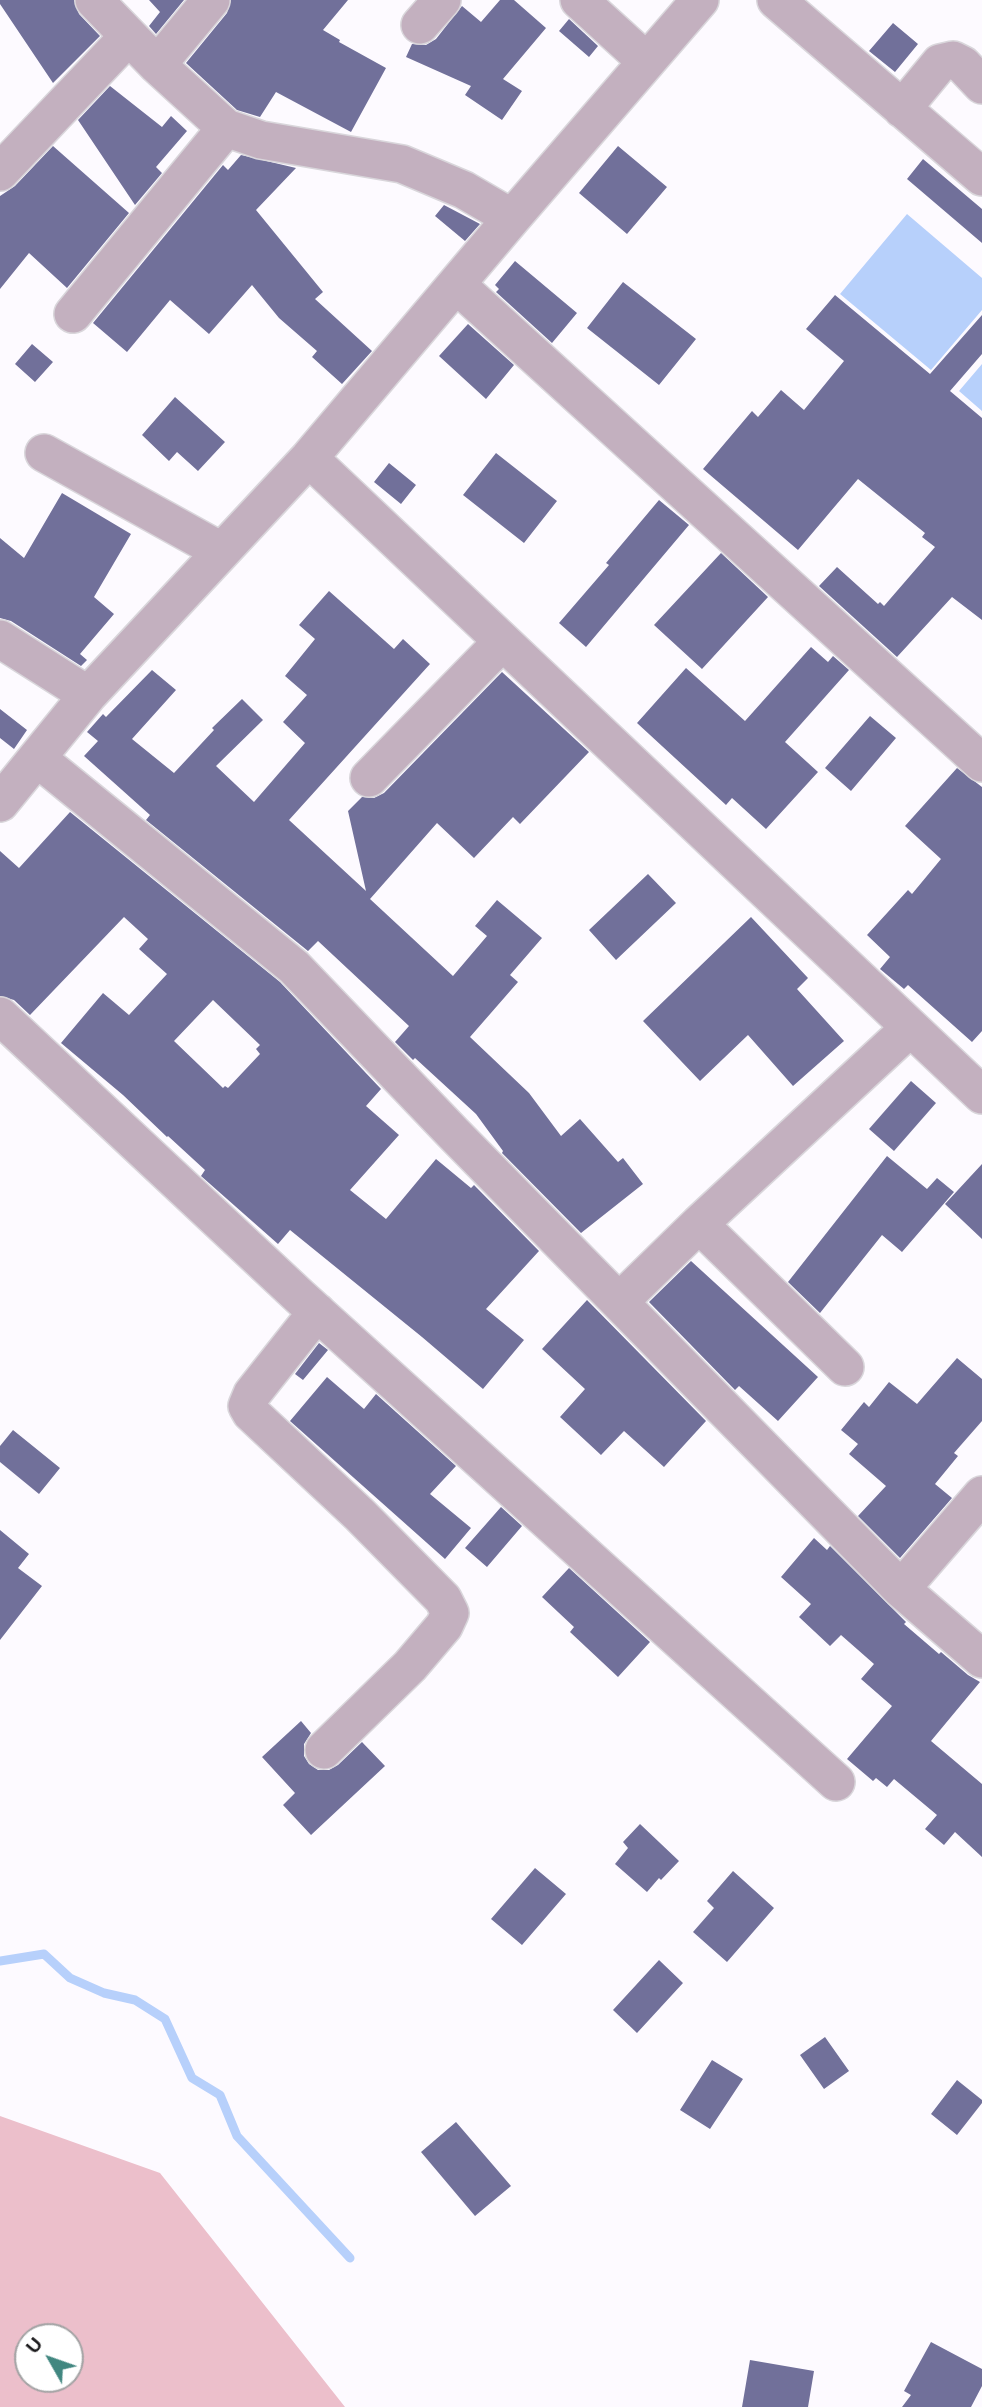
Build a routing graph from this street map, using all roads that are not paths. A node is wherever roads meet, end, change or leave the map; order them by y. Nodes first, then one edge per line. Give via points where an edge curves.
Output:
1 (94, 0) edge
2 (211, 0) edge
3 (579, 0) edge
4 (700, 0) edge
5 (776, 0) edge
6 (128, 37) junction
7 (646, 61) junction
8 (157, 65) junction
9 (982, 85) edge
10 (902, 110) junction
11 (226, 128) junction
12 (0, 172) edge
13 (982, 177) edge
14 (512, 218) junction
15 (457, 285) junction
16 (74, 314) dead end
17 (44, 453) dead end
18 (309, 458) junction
19 (221, 551) junction
20 (0, 639) edge
21 (502, 642) junction
22 (88, 695) junction
23 (37, 758) junction
24 (982, 763) edge
25 (369, 778) dead end
26 (0, 803) edge
27 (0, 1016) edge
28 (910, 1028) junction
29 (982, 1095) edge
30 (699, 1224) junction
31 (620, 1302) junction
32 (317, 1312) junction
33 (845, 1367) dead end
34 (982, 1495) edge
35 (901, 1589) junction
36 (982, 1659) edge
37 (324, 1750) dead end
38 (836, 1782) dead end

1 - 6 street
2 - 8 street
3 - 7 street
4 - 7 street
5 - 10 street
6 - 8 street
6 - 12 street
7 - 14 street
8 - 11 street
9 - 10 street via 963,65 953,60 940,63
10 - 13 street
11 - 14 street via 261,140 402,164 464,190
11 - 16 street
14 - 15 street
15 - 18 street
15 - 24 street
17 - 19 street
18 - 19 street
18 - 21 street
19 - 22 street
20 - 22 street
21 - 25 street
21 - 28 street
22 - 23 street
23 - 26 street
23 - 31 street via 294,967
27 - 32 street
28 - 29 street
28 - 30 street
30 - 31 street
30 - 33 street
31 - 35 street
32 - 37 street via 247,1406 435,1591 450,1613 410,1666
32 - 38 street
34 - 35 street
35 - 36 street

